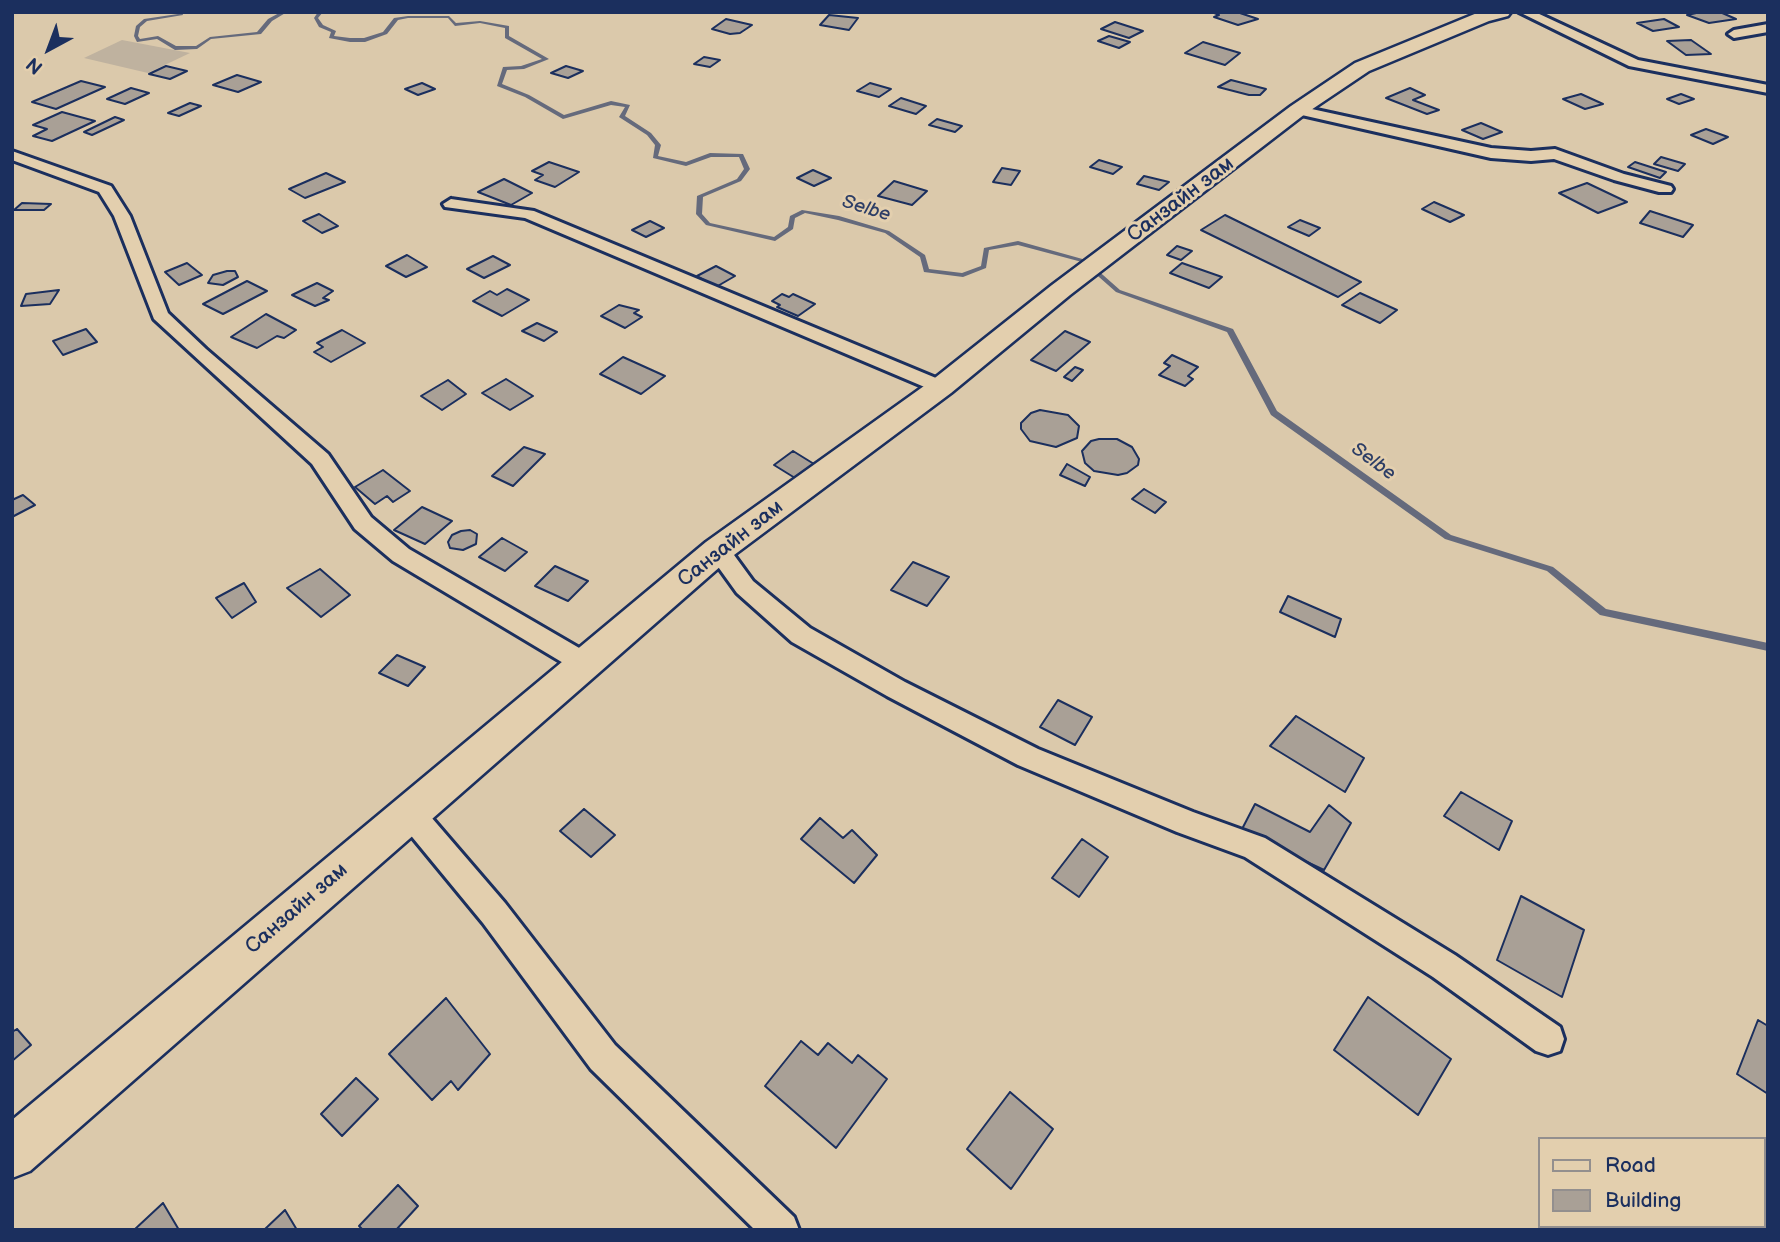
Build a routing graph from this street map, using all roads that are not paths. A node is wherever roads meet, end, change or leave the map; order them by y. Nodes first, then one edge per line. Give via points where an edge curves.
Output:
1 (1502, 12) edge
2 (1525, 12) edge
3 (1768, 28) edge
4 (1734, 34) dead end
5 (1768, 89) edge
6 (1298, 110) junction
7 (12, 155) edge
8 (1665, 190) dead end
9 (451, 204) dead end
10 (941, 387) junction
11 (718, 550) junction
12 (584, 663) junction
13 (409, 812) junction
14 (1548, 1039) dead end
15 (12, 1153) edge
16 (781, 1230) edge

1 - 6 main road, Санзайн зам via 1362,67
2 - 5 street via 1634,63
3 - 4 street
6 - 8 street via 1491,153 1555,154
6 - 10 main road, Санзайн зам via 1061,289
7 - 12 street via 105,190 122,216 160,315 320,458 363,523 401,555
9 - 10 street via 528,214
10 - 11 main road, Санзайн зам
11 - 12 main road, Санзайн зам
11 - 14 street via 745,587 801,635 1028,757 1255,847 1444,966
12 - 13 main road, Санзайн зам
13 - 15 main road, Санзайн зам
13 - 16 street via 494,913 603,1057

